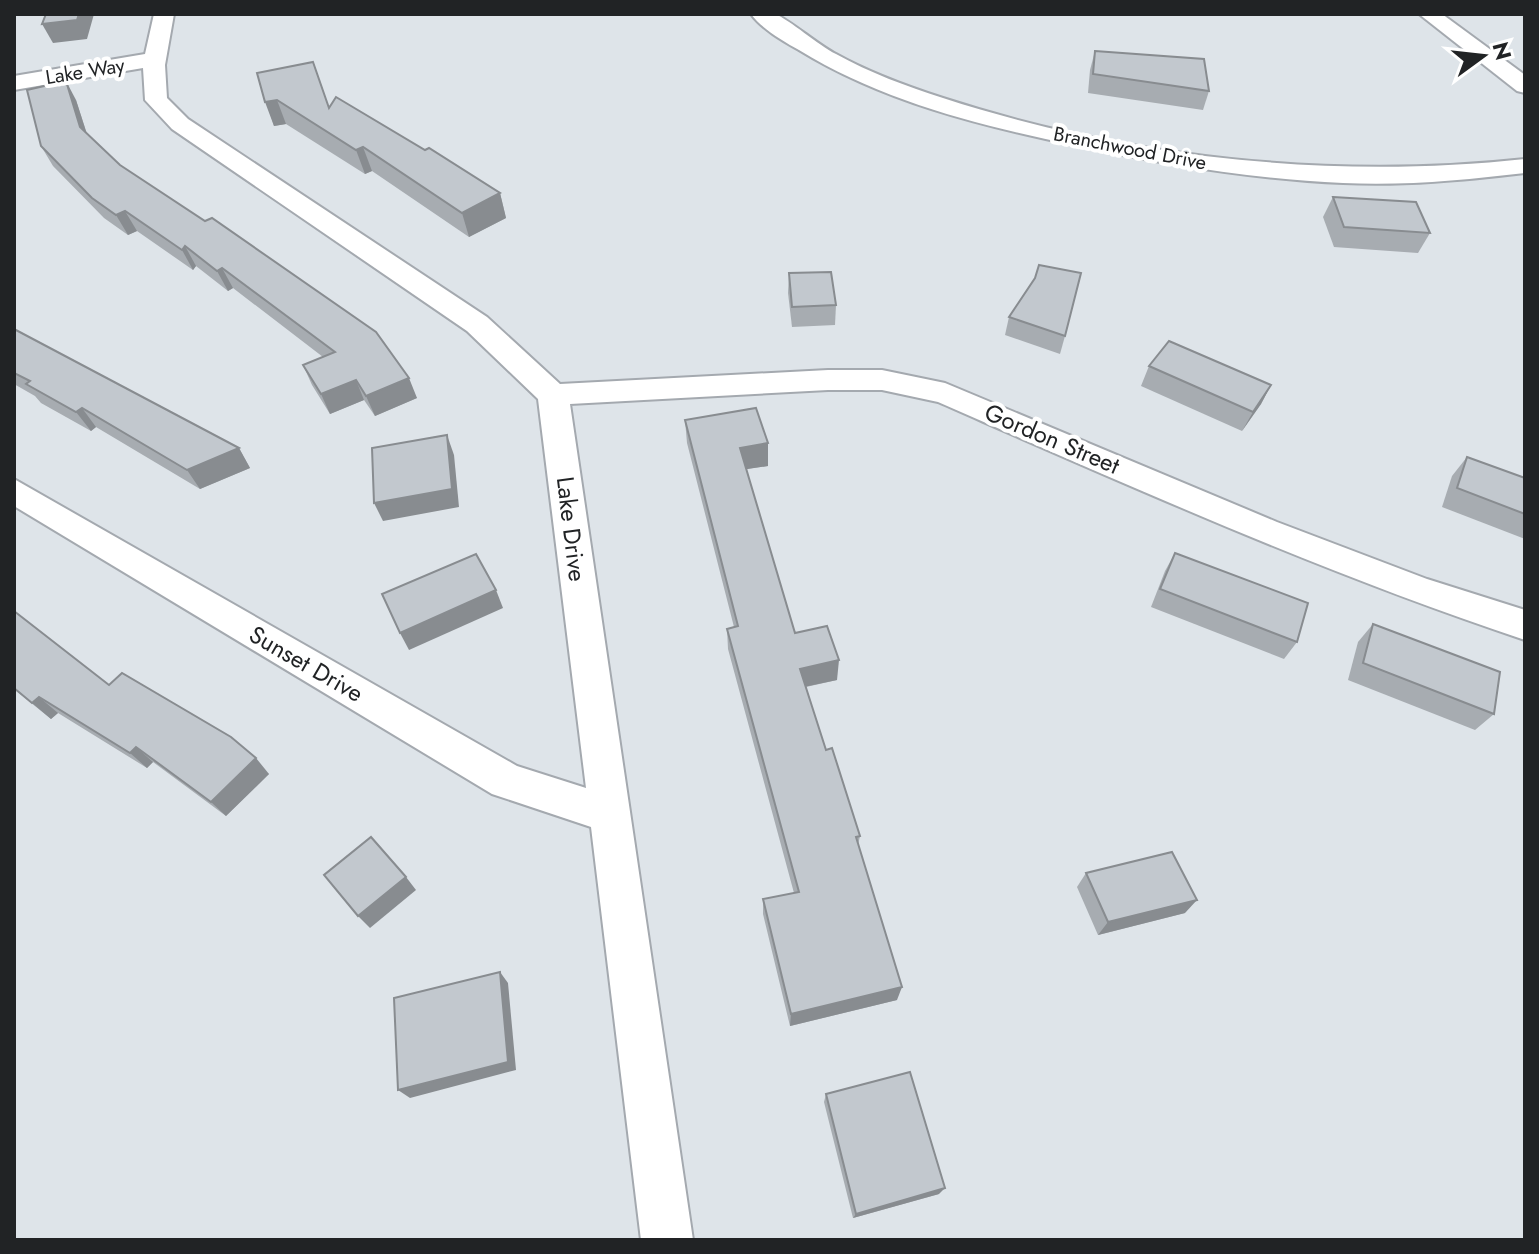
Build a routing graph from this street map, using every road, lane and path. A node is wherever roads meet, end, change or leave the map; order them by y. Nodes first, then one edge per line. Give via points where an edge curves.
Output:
1 (164, 14) edge
2 (761, 14) edge
3 (1429, 14) edge
4 (156, 59) junction
5 (14, 83) edge
6 (1525, 86) edge
7 (1525, 166) edge
8 (553, 395) junction
9 (14, 491) edge
10 (1525, 625) edge
11 (608, 814) junction
12 (667, 1240) edge

1 - 4 street
2 - 7 street, Branchwood Drive via 821,57 889,88 1006,123 1129,149 1249,170 1365,179
3 - 6 street
4 - 5 street, Lake Way
4 - 8 street via 156,100 180,124 477,324
8 - 10 street, Gordon Street via 828,380 882,380 945,393 1265,531
8 - 11 street, Lake Drive
9 - 11 street, Sunset Drive via 506,781
11 - 12 street, Lake Drive

